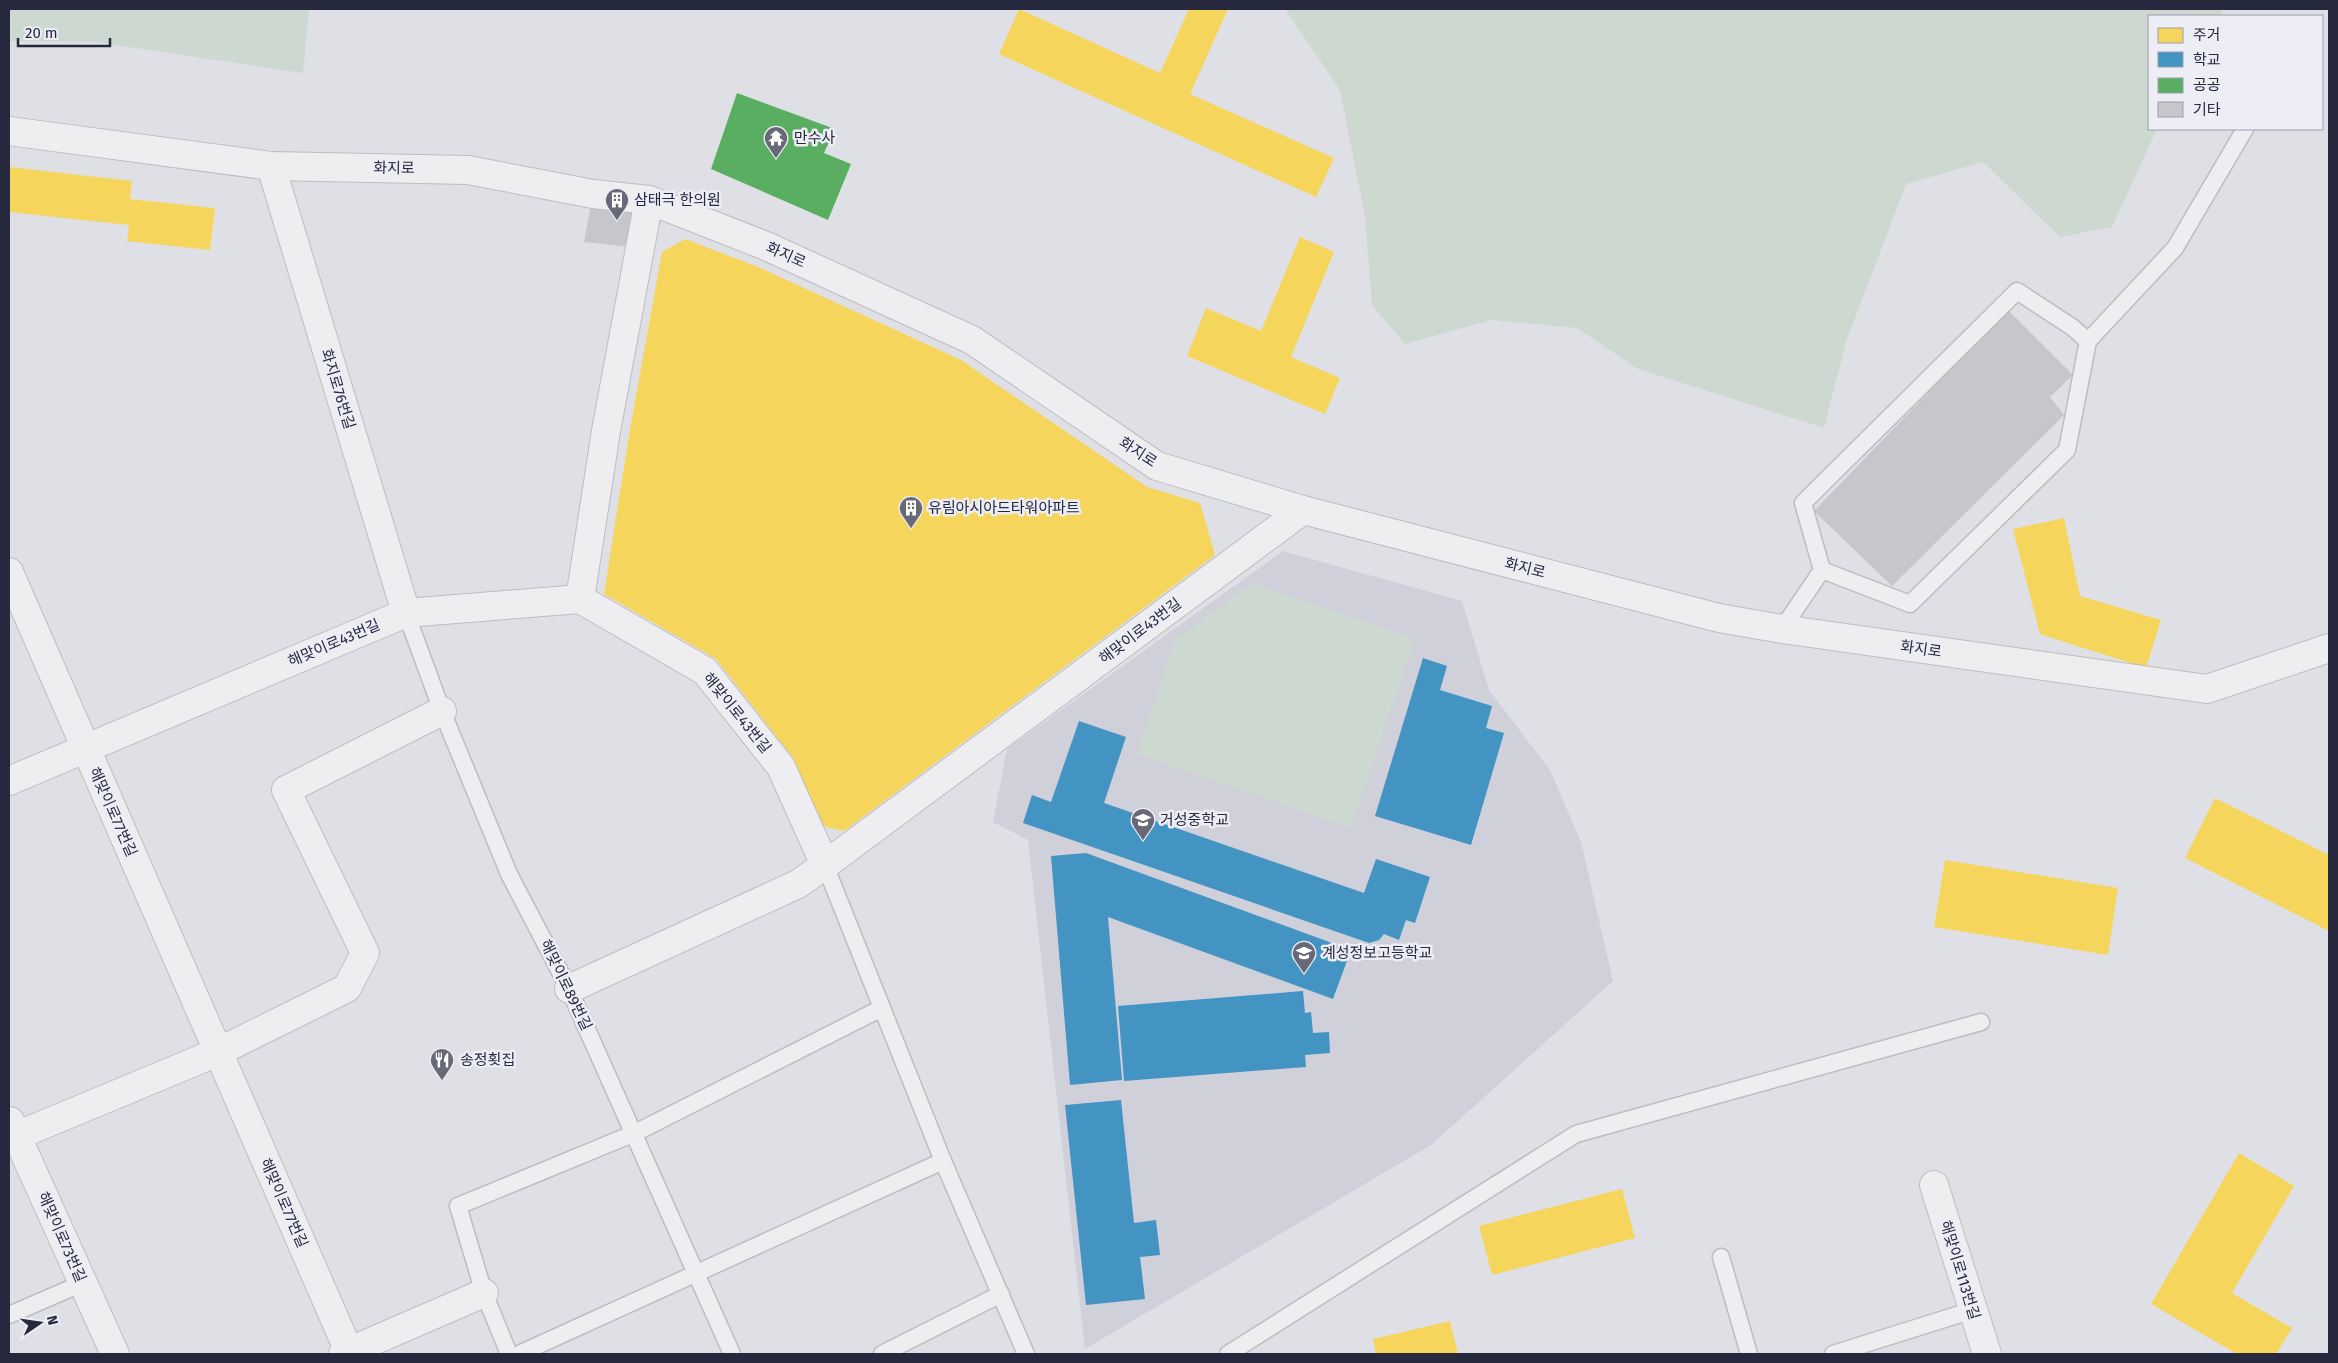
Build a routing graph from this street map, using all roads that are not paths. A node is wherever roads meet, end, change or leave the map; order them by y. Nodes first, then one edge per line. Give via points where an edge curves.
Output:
1 (2244, 130) edge
2 (9, 131) edge
3 (271, 166) junction
4 (649, 200) junction
5 (2088, 341) junction
6 (1303, 510) junction
7 (1822, 570) junction
8 (9, 572) edge
9 (580, 598) junction
10 (406, 613) junction
11 (1782, 629) junction
12 (2329, 648) edge
13 (442, 711) junction
14 (86, 748) junction
15 (9, 781) edge
16 (825, 865) junction
17 (569, 989) junction
18 (882, 1008) junction
19 (1981, 1022) dead end
20 (218, 1052) junction
21 (11, 1132) edge
22 (635, 1133) junction
23 (943, 1160) junction
24 (1934, 1185) dead end
25 (1721, 1257) dead end
26 (697, 1274) junction
27 (83, 1284) junction
28 (484, 1293) junction
29 (1001, 1294) junction
30 (1973, 1310) junction
31 (9, 1315) edge
32 (347, 1353) edge
33 (114, 1354) edge
34 (509, 1354) edge
35 (519, 1354) edge
36 (732, 1354) edge
37 (882, 1354) edge
38 (1026, 1354) edge
39 (1228, 1354) edge
40 (1749, 1354) edge
41 (1833, 1354) edge
42 (1987, 1354) edge

1 - 5 lane via 2176,248
2 - 3 street, 화지로
3 - 4 street, 화지로 via 468,170 593,194
3 - 10 street, 화지로76번길
4 - 6 street, 화지로 via 766,246 972,340 1157,466
4 - 9 street via 606,431
5 - 7 lane via 2067,450 1910,604
5 - 7 lane via 2017,291 1803,503
6 - 11 street, 화지로 via 1719,618
6 - 16 street, 해맞이로43번길
7 - 11 lane
8 - 14 street, 해맞이로77번길
9 - 10 street, 해맞이로43번길
9 - 16 street, 해맞이로43번길 via 705,671 781,767
10 - 13 lane, 해맞이로89번길
10 - 14 street, 해맞이로43번길
11 - 12 street, 화지로 via 2207,689
13 - 17 lane, 해맞이로89번길 via 509,874
13 - 20 street via 286,790 364,953 347,988
14 - 15 street, 해맞이로43번길
14 - 20 street, 해맞이로77번길
16 - 17 street via 798,884
16 - 18 lane
17 - 22 lane, 해맞이로89번길
18 - 22 lane
18 - 23 lane
19 - 39 lane via 1576,1134
20 - 21 street
20 - 32 street, 해맞이로77번길
21 - 27 street, 해맞이로73번길
22 - 26 lane, 해맞이로89번길
22 - 28 lane via 458,1206
23 - 26 lane
23 - 29 lane
24 - 30 street, 해맞이로113번길
25 - 40 lane
26 - 35 lane
26 - 36 lane, 해맞이로89번길
27 - 31 lane
27 - 33 street, 해맞이로73번길
28 - 32 street
28 - 34 lane
29 - 37 lane
29 - 38 lane
30 - 41 lane
30 - 42 street, 해맞이로113번길

